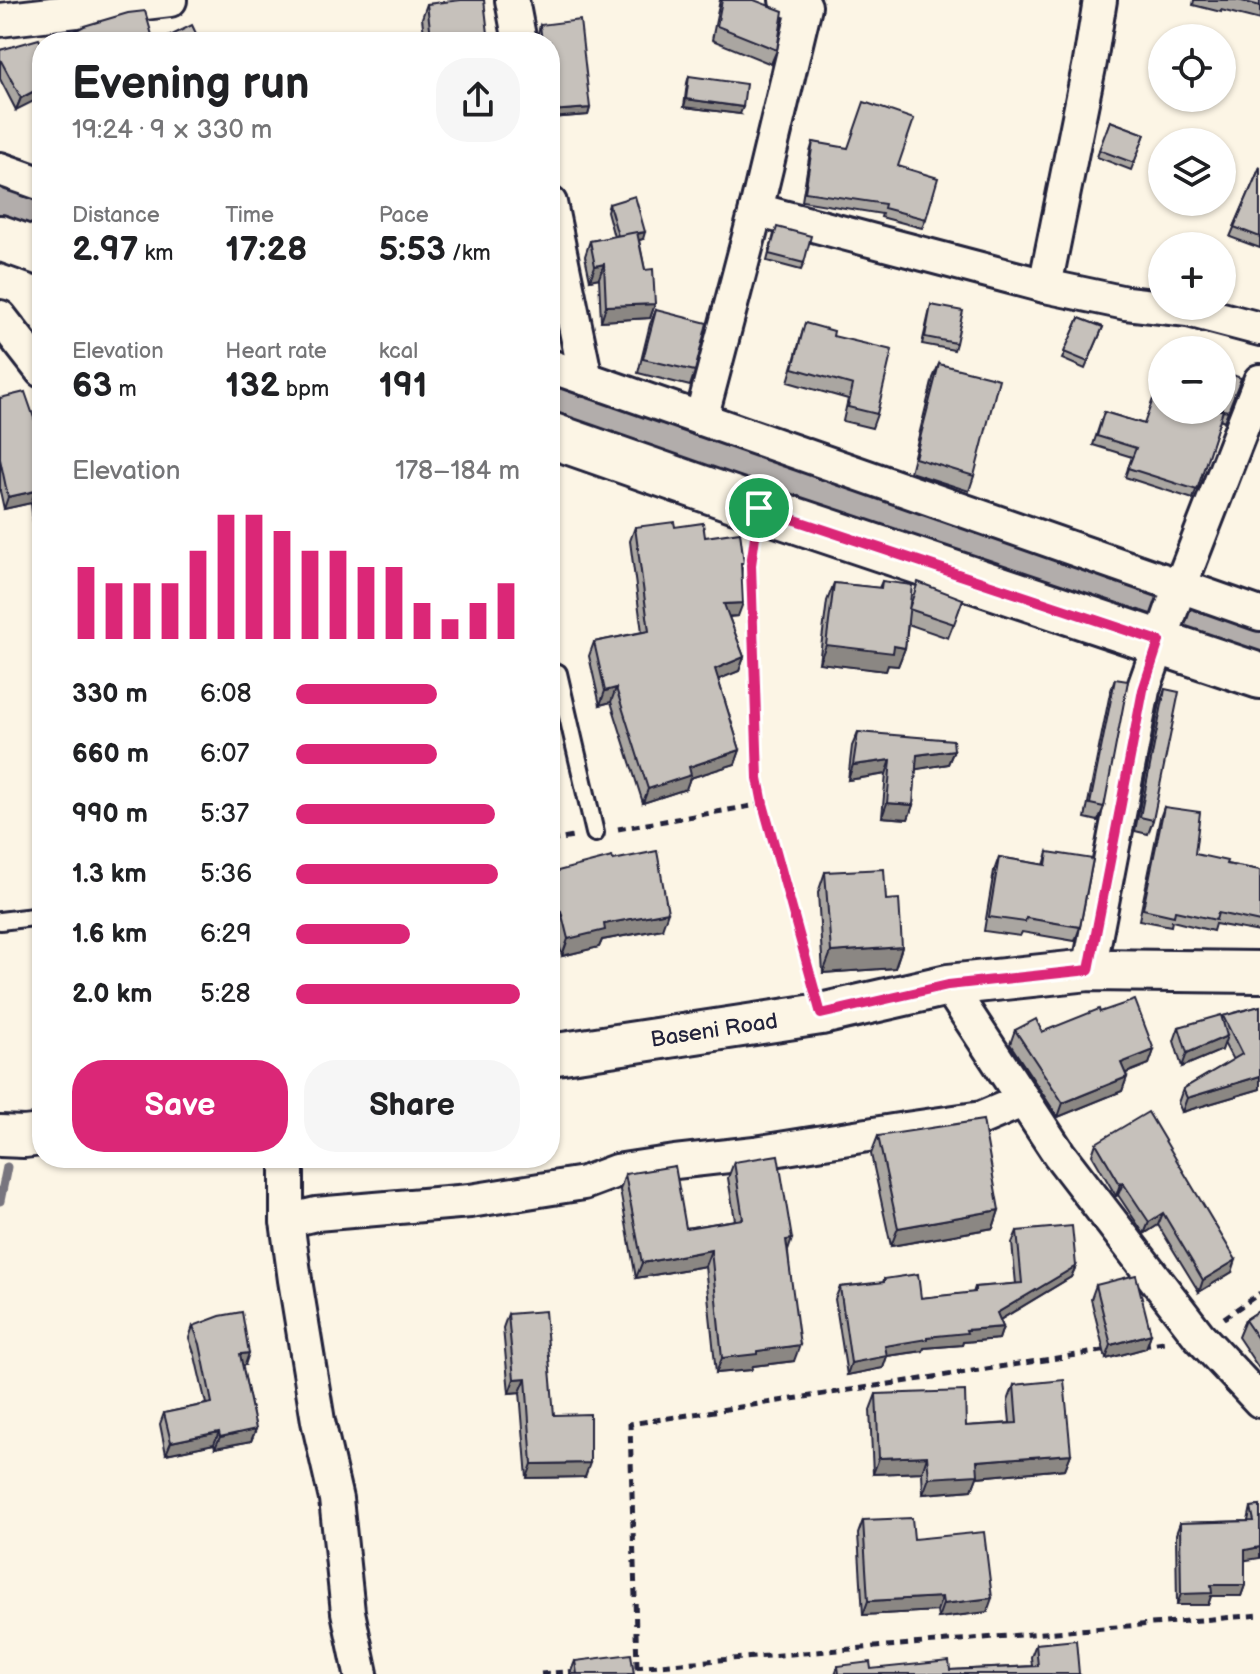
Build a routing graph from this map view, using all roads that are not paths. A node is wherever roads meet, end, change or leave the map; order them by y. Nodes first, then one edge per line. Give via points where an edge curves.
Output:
1 (170, 0) edge
2 (512, 0) edge
3 (786, 0) edge
4 (1100, 0) edge
5 (0, 20) edge
6 (518, 32) edge
7 (0, 169) edge
8 (32, 180) edge
9 (756, 210) junction
10 (0, 238) edge
11 (32, 249) edge
12 (560, 252) edge
13 (1045, 286) junction
14 (0, 317) edge
15 (1260, 329) edge
16 (32, 358) edge
17 (560, 370) edge
18 (586, 379) junction
19 (1260, 381) edge
20 (701, 419) junction
21 (560, 438) edge
22 (1178, 591) junction
23 (1260, 614) edge
24 (1160, 638) junction
25 (1260, 676) edge
26 (560, 682) edge
27 (595, 833) road end
28 (32, 917) edge
29 (0, 921) edge
30 (1089, 970) junction
31 (1260, 972) edge
32 (948, 985) junction
33 (560, 1053) edge
34 (1022, 1101) junction
35 (0, 1136) edge
36 (32, 1136) edge
37 (287, 1168) edge
38 (287, 1221) junction
39 (1260, 1401) edge
40 (361, 1674) edge

1 - 5 street
2 - 6 street
3 - 9 street via 805,6
4 - 13 street
7 - 8 street
9 - 13 street
9 - 20 street
10 - 11 main road
12 - 18 street
13 - 15 street via 1188,310
14 - 16 street
17 - 18 street
18 - 20 street
19 - 22 street
20 - 22 street
21 - 24 main road
22 - 23 street
22 - 24 street
24 - 25 main road
24 - 30 street via 1143,690
26 - 27 lane
28 - 29 lane
30 - 31 street, Baseni Road
30 - 32 street, Baseni Road
32 - 33 street, Baseni Road via 821,1014
32 - 34 street
34 - 38 street via 982,1118 616,1171 584,1183
34 - 39 street via 1199,1336
35 - 36 street
37 - 38 street
38 - 40 street

